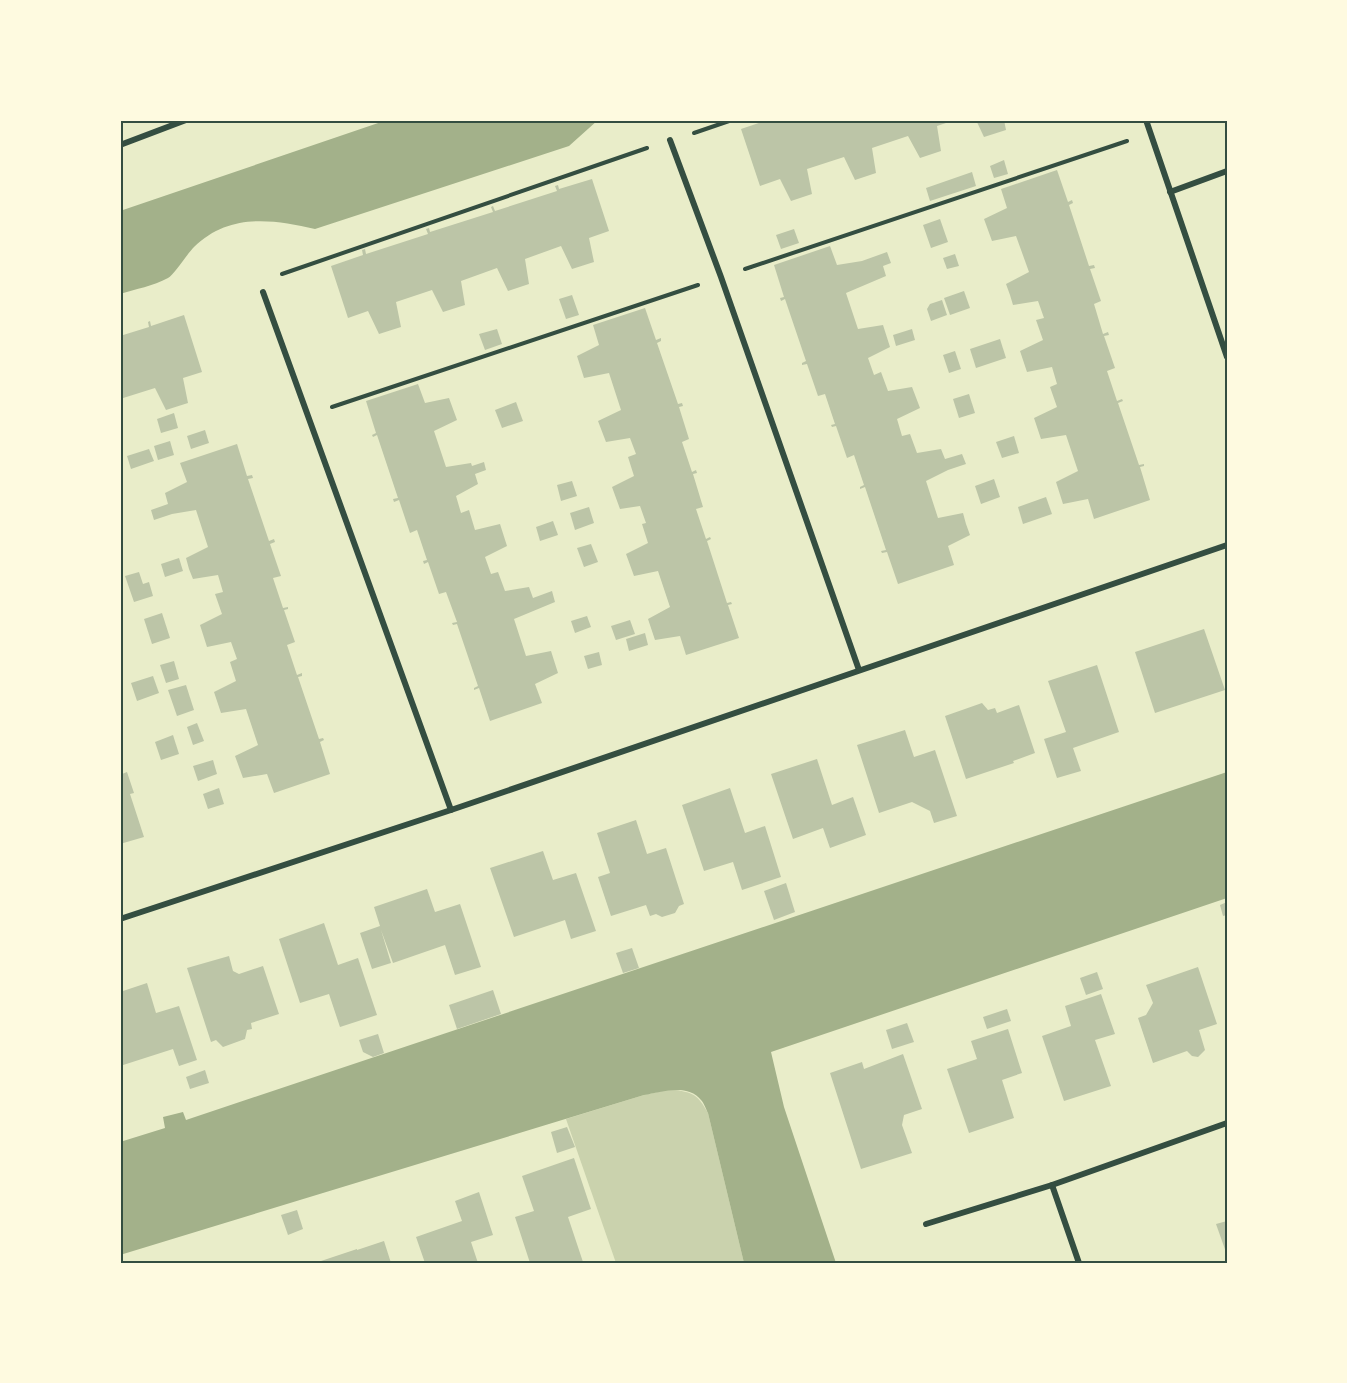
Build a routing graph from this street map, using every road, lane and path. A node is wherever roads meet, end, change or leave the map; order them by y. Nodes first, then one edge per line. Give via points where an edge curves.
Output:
1 (186, 120) edge
2 (732, 120) edge
3 (1146, 120) edge
4 (670, 140) junction
5 (120, 145) edge
6 (1227, 171) edge
7 (1170, 192) junction
8 (263, 292) joint
9 (1227, 357) edge
10 (1227, 546) edge
11 (859, 670) junction
12 (451, 810) junction
13 (120, 919) edge
14 (1227, 1123) edge
15 (1052, 1185) junction
16 (926, 1224) dead end
17 (1079, 1263) edge

1 - 5 street
2 - 4 path
3 - 7 street
4 - 8 path via 274,277
4 - 11 street
6 - 7 street
7 - 9 street
8 - 12 street
10 - 11 street
11 - 12 street
12 - 13 street
14 - 15 street
15 - 16 street
15 - 17 street

